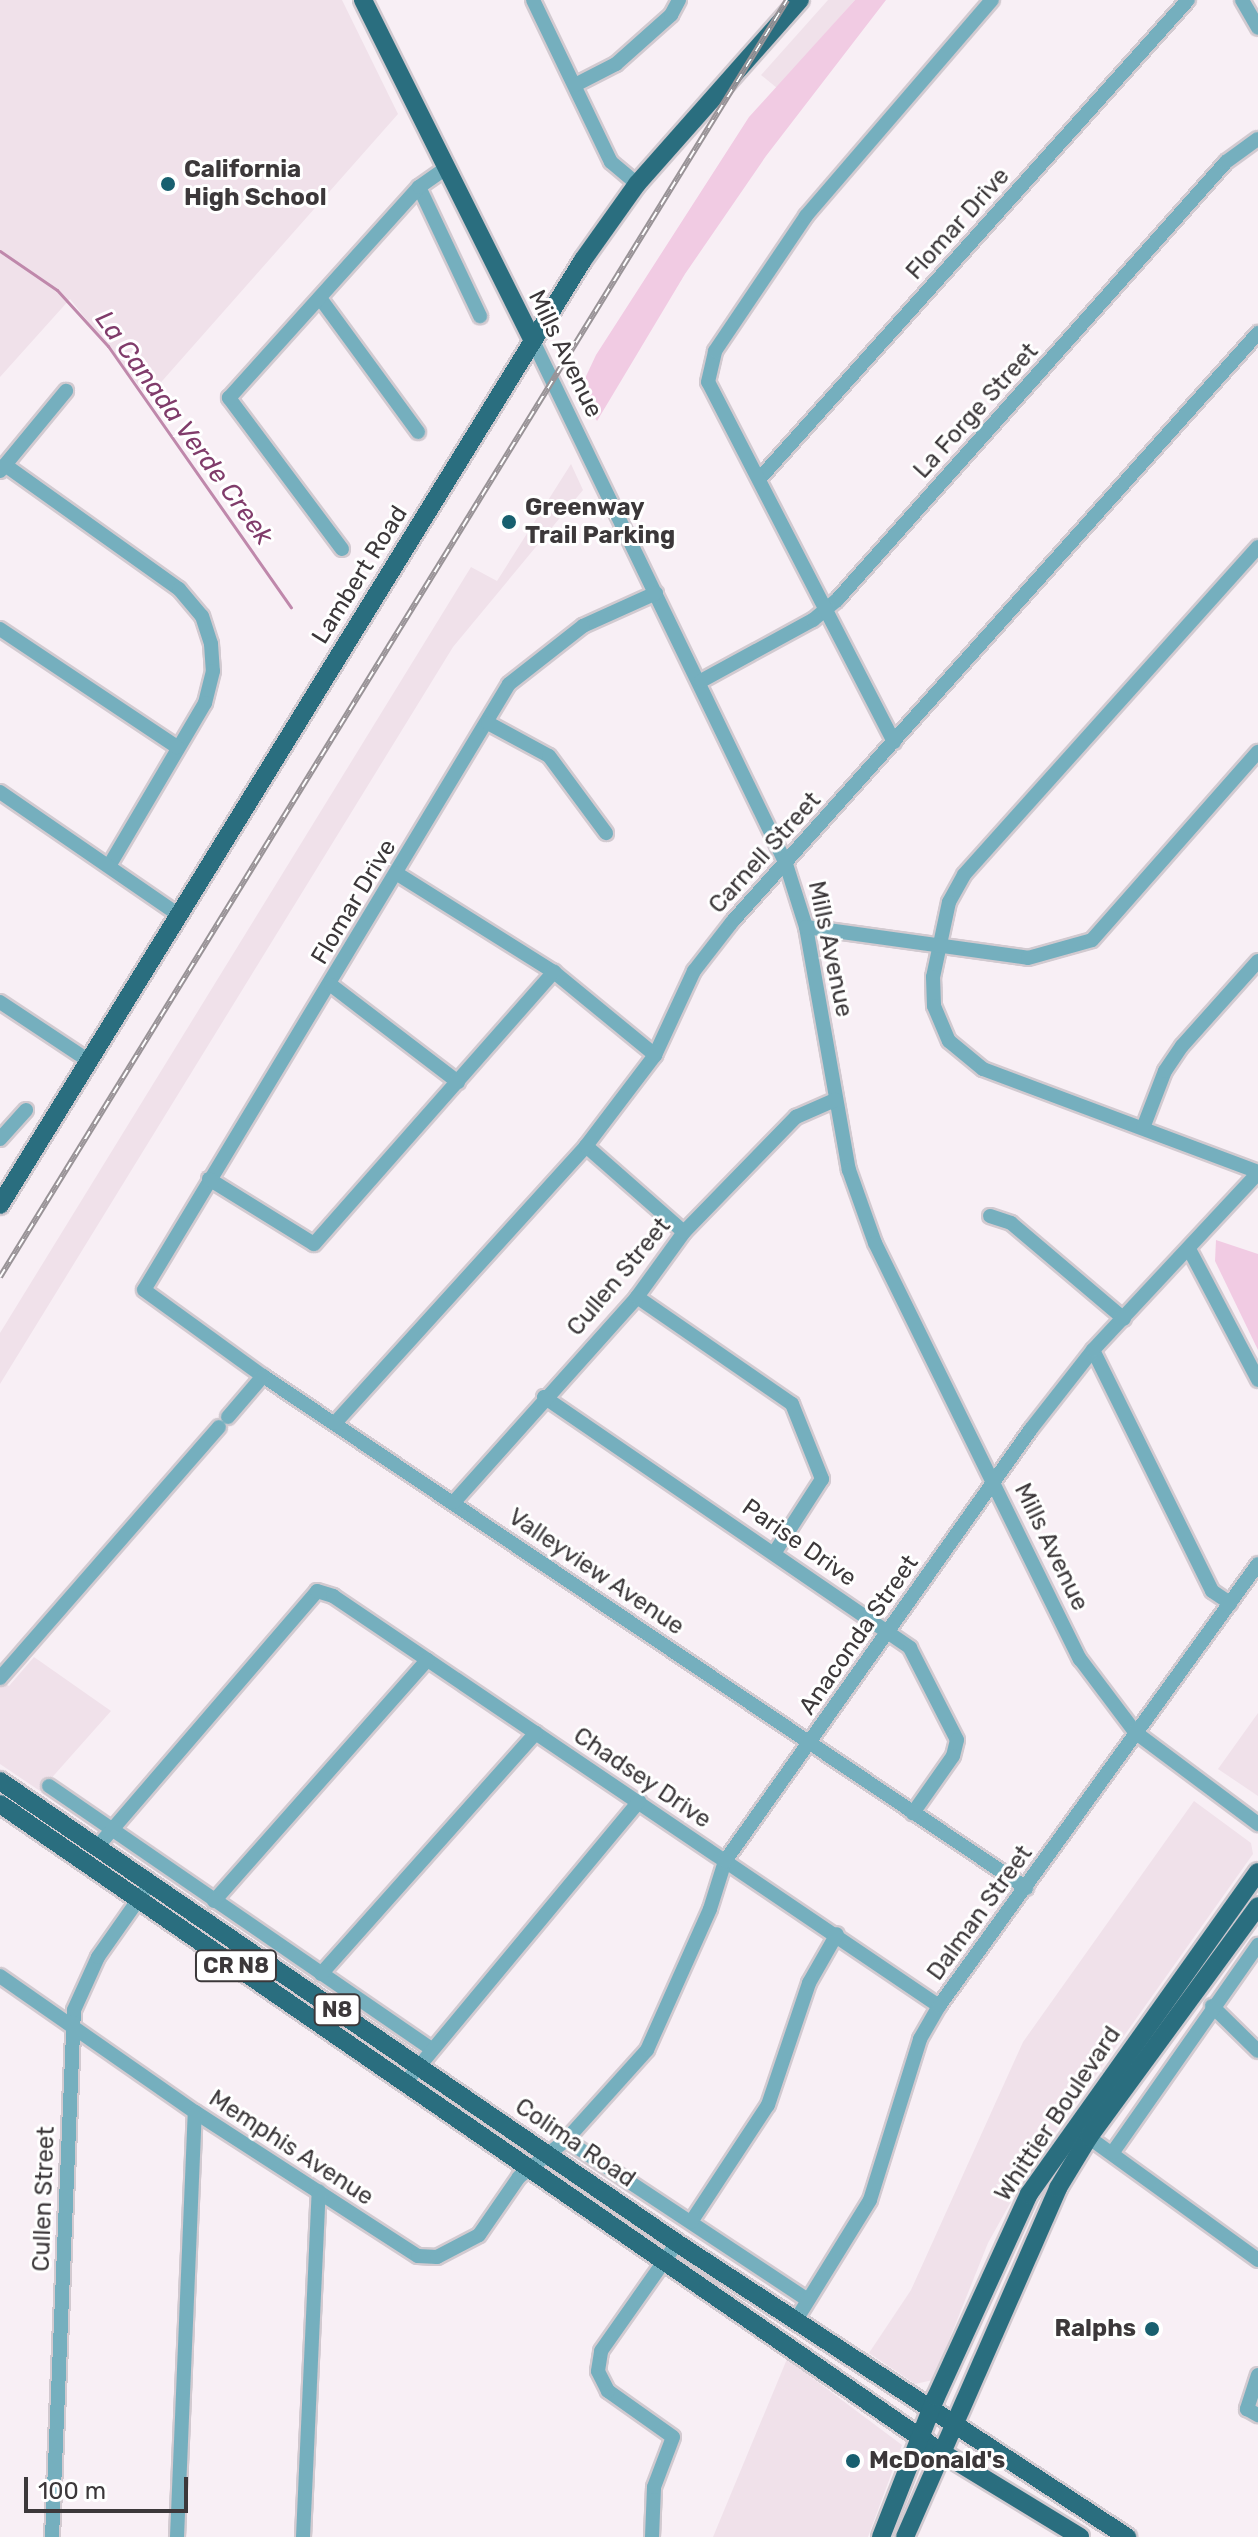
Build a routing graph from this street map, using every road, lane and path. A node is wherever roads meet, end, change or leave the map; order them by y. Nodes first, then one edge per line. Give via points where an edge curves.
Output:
1 (363, 0) edge
2 (533, 0) edge
3 (679, 0) edge
4 (800, 0) edge
5 (992, 0) edge
6 (1188, 0) edge
7 (1242, 0) edge
8 (1258, 28) edge
9 (575, 85) junction
10 (1258, 139) edge
11 (446, 168) junction
12 (637, 184) junction
13 (419, 187) junction
14 (320, 298) junction
15 (480, 316) dead end
16 (1256, 340) edge
17 (533, 341) junction
18 (66, 391) dead end
19 (418, 432) dead end
20 (3, 468) edge
21 (761, 477) junction
22 (1258, 547) edge
23 (342, 549) dead end
24 (656, 593) junction
25 (823, 610) junction
26 (0, 629) edge
27 (701, 681) junction
28 (488, 723) junction
29 (894, 742) junction
30 (177, 747) junction
31 (1258, 752) edge
32 (0, 792) edge
33 (606, 833) dead end
34 (786, 864) junction
35 (109, 866) junction
36 (396, 873) junction
37 (179, 915) junction
38 (806, 927) junction
39 (936, 947) junction
40 (1258, 961) edge
41 (554, 972) junction
42 (331, 985) junction
43 (0, 1002) edge
44 (655, 1055) junction
45 (89, 1061) junction
46 (458, 1082) junction
47 (835, 1100) junction
48 (26, 1110) dead end
49 (1143, 1128) junction
50 (0, 1139) edge
51 (586, 1146) junction
52 (1258, 1172) edge
53 (209, 1179) junction
54 (0, 1205) edge
55 (990, 1216) dead end
56 (684, 1232) junction
57 (1189, 1249) junction
58 (144, 1290) joint
59 (637, 1297) junction
60 (1124, 1319) junction
61 (1093, 1350) junction
62 (263, 1376) junction
63 (1258, 1380) edge
64 (544, 1397) junction
65 (335, 1423) junction
66 (994, 1487) junction
67 (454, 1502) junction
68 (775, 1552) junction
69 (1258, 1564) edge
70 (1230, 1603) junction
71 (887, 1630) junction
72 (427, 1660) junction
73 (0, 1678) edge
74 (1135, 1732) junction
75 (536, 1733) junction
76 (809, 1743) junction
77 (0, 1781) edge
78 (49, 1786) dead end
79 (639, 1801) junction
80 (0, 1804) edge
81 (913, 1813) junction
82 (1258, 1824) edge
83 (108, 1829) junction
84 (98, 1846) junction
85 (725, 1861) junction
86 (87, 1863) junction
87 (1258, 1872) edge
88 (150, 1883) junction
89 (1026, 1888) junction
90 (138, 1899) junction
91 (214, 1901) junction
92 (1258, 1906) edge
93 (837, 1934) junction
94 (1258, 1945) edge
95 (258, 1956) joint
96 (321, 1974) junction
97 (0, 1976) edge
98 (939, 2006) junction
99 (1212, 2006) junction
100 (73, 2024) junction
101 (430, 2048) junction
102 (1258, 2051) edge
103 (417, 2064) junction
104 (406, 2082) junction
105 (195, 2112) junction
106 (1082, 2132) junction
107 (566, 2140) junction
108 (1113, 2152) junction
109 (548, 2154) junction
110 (530, 2167) junction
111 (319, 2191) junction
112 (691, 2222) junction
113 (672, 2251) junction
114 (1258, 2260) edge
115 (805, 2298) junction
116 (796, 2320) junction
117 (1258, 2375) edge
118 (931, 2411) junction
119 (1258, 2415) edge
120 (953, 2425) junction
121 (921, 2436) junction
122 (941, 2452) junction
123 (1120, 2535) edge
124 (52, 2537) edge
125 (177, 2537) edge
126 (303, 2537) edge
127 (652, 2537) edge
128 (881, 2537) edge
129 (905, 2537) edge
130 (1080, 2537) edge

1 - 11 main road, Mills Avenue
2 - 9 street
3 - 9 street via 671,15 616,64
4 - 12 main road, Lambert Road
5 - 21 street via 806,216 715,351 708,382
6 - 21 street, Flomar Drive
7 - 8 street
9 - 12 street via 611,162
10 - 25 street, La Forge Street via 1226,162
11 - 13 street
11 - 17 main road, Mills Avenue
12 - 17 main road, Lambert Road
13 - 14 street
13 - 15 street
14 - 19 street
14 - 23 street via 229,398
16 - 29 street, Carnell Street
17 - 24 street, Mills Avenue
17 - 37 main road, Lambert Road
18 - 20 street
20 - 30 street via 179,589 202,616 213,671 205,703
21 - 25 street
22 - 39 street via 964,875 949,902
24 - 27 street, Mills Avenue
24 - 28 street, Flomar Drive via 583,626 537,657 509,684
25 - 27 street, La Forge Street
25 - 29 street
26 - 30 street
27 - 34 street, Mills Avenue
28 - 33 street via 549,756
28 - 36 street, Flomar Drive
29 - 34 street, Carnell Street
30 - 35 street
31 - 39 street via 1092,940 1028,958
32 - 35 street
34 - 38 street, Mills Avenue
34 - 44 street, Carnell Street via 694,971
35 - 37 street
36 - 41 street
36 - 42 street, Flomar Drive
37 - 45 main road, Lambert Road
38 - 39 street
38 - 47 street, Mills Avenue
39 - 49 street via 934,1006 949,1041 983,1069
40 - 49 street via 1182,1046 1165,1071
41 - 44 street
41 - 46 street
42 - 46 street
42 - 53 street, Flomar Drive
43 - 45 street
44 - 51 street, Carnell Street
45 - 54 main road, Lambert Road
46 - 53 street via 314,1244
47 - 56 street, Cullen Street via 796,1117
47 - 66 street, Mills Avenue via 849,1170 875,1243
48 - 50 street
49 - 52 street
51 - 56 street
51 - 65 street, Carnell Street
52 - 57 street, Anaconda Street
53 - 58 street, Flomar Drive
55 - 60 street via 1011,1223
56 - 59 street, Cullen Street
57 - 60 street, Anaconda Street
57 - 63 street
58 - 62 street, Valleyview Avenue
59 - 64 street, Cullen Street
59 - 68 street via 792,1404 822,1479
60 - 61 street, Anaconda Street
61 - 66 street, Anaconda Street
61 - 70 street via 1212,1591
62 - 65 street, Valleyview Avenue
62 - 73 street
64 - 67 street, Cullen Street
64 - 68 street, Parise Drive
65 - 67 street, Valleyview Avenue
66 - 71 street, Anaconda Street
66 - 74 street, Mills Avenue via 1080,1659
67 - 76 street, Valleyview Avenue
68 - 71 street, Parise Drive
69 - 70 street, Dalman Street
70 - 74 street, Dalman Street
71 - 76 street, Anaconda Street
71 - 81 street, Parise Drive via 910,1648 957,1740 953,1756
72 - 75 street, Chadsey Drive
72 - 83 street, Chadsey Drive via 333,1596 317,1591
72 - 91 street
74 - 82 street, Mills Avenue
74 - 89 street, Dalman Street
75 - 79 street, Chadsey Drive
75 - 96 street
76 - 81 street, Valleyview Avenue
76 - 85 street, Anaconda Street
77 - 84 main road, Colima Road
78 - 83 street
79 - 85 street, Chadsey Drive
79 - 101 street
80 - 86 main road, Colima Road / CR N8
81 - 89 street, Valleyview Avenue
83 - 84 street
83 - 91 street
84 - 86 main road
84 - 88 main road, Colima Road / CR N8
85 - 93 street, Chadsey Drive
85 - 107 street, Anaconda Street via 710,1909 647,2050
86 - 90 main road, Colima Road / CR N8
87 - 106 main road, Whittier Boulevard
88 - 90 street, Cullen Street
88 - 95 main road, Colima Road / CR N8
89 - 98 street, Dalman Street
90 - 100 street, Cullen Street via 98,1957
90 - 104 main road, Colima Road / CR N8
91 - 96 street
92 - 106 main road, Whittier Boulevard
93 - 98 street, Chadsey Drive
93 - 112 street via 809,1983 768,2105
94 - 99 street
95 - 103 main road, Colima Road / N8
96 - 101 street
97 - 100 street, Memphis Avenue
98 - 115 street, Dalman Street via 920,2039 870,2200
99 - 102 street
99 - 108 street
100 - 105 street, Memphis Avenue
100 - 124 street, Cullen Street
101 - 103 street
103 - 104 street
103 - 109 main road, Colima Road / CR N8
104 - 110 main road, Colima Road / CR N8
105 - 111 street, Memphis Avenue
105 - 125 street
106 - 108 street
106 - 118 main road, Whittier Boulevard via 1029,2194
106 - 120 main road, Whittier Boulevard
107 - 109 street, Anaconda Street
107 - 112 street
108 - 114 street
109 - 110 street, Memphis Avenue
109 - 113 main road, Colima Road / CR N8
110 - 111 street, Memphis Avenue via 479,2235 437,2257 418,2256
110 - 113 main road, Colima Road / CR N8
111 - 126 street
112 - 115 street
113 - 116 main road, Colima Road / CR N8
113 - 121 main road, Colima Road / CR N8
113 - 127 street via 601,2351 598,2371 608,2391 673,2437 654,2487
115 - 116 street, Dalman Street
116 - 118 main road, Colima Road / CR N8
117 - 119 street via 1247,2409
118 - 120 main road, Colima Road / CR N8
118 - 121 main road, Whittier Boulevard
120 - 122 main road, Whittier Boulevard
120 - 123 main road, Colima Road / CR N8
121 - 122 main road, Colima Road / CR N8
121 - 128 main road, Whittier Boulevard
122 - 129 main road, Whittier Boulevard
122 - 130 main road, Colima Road / CR N8

